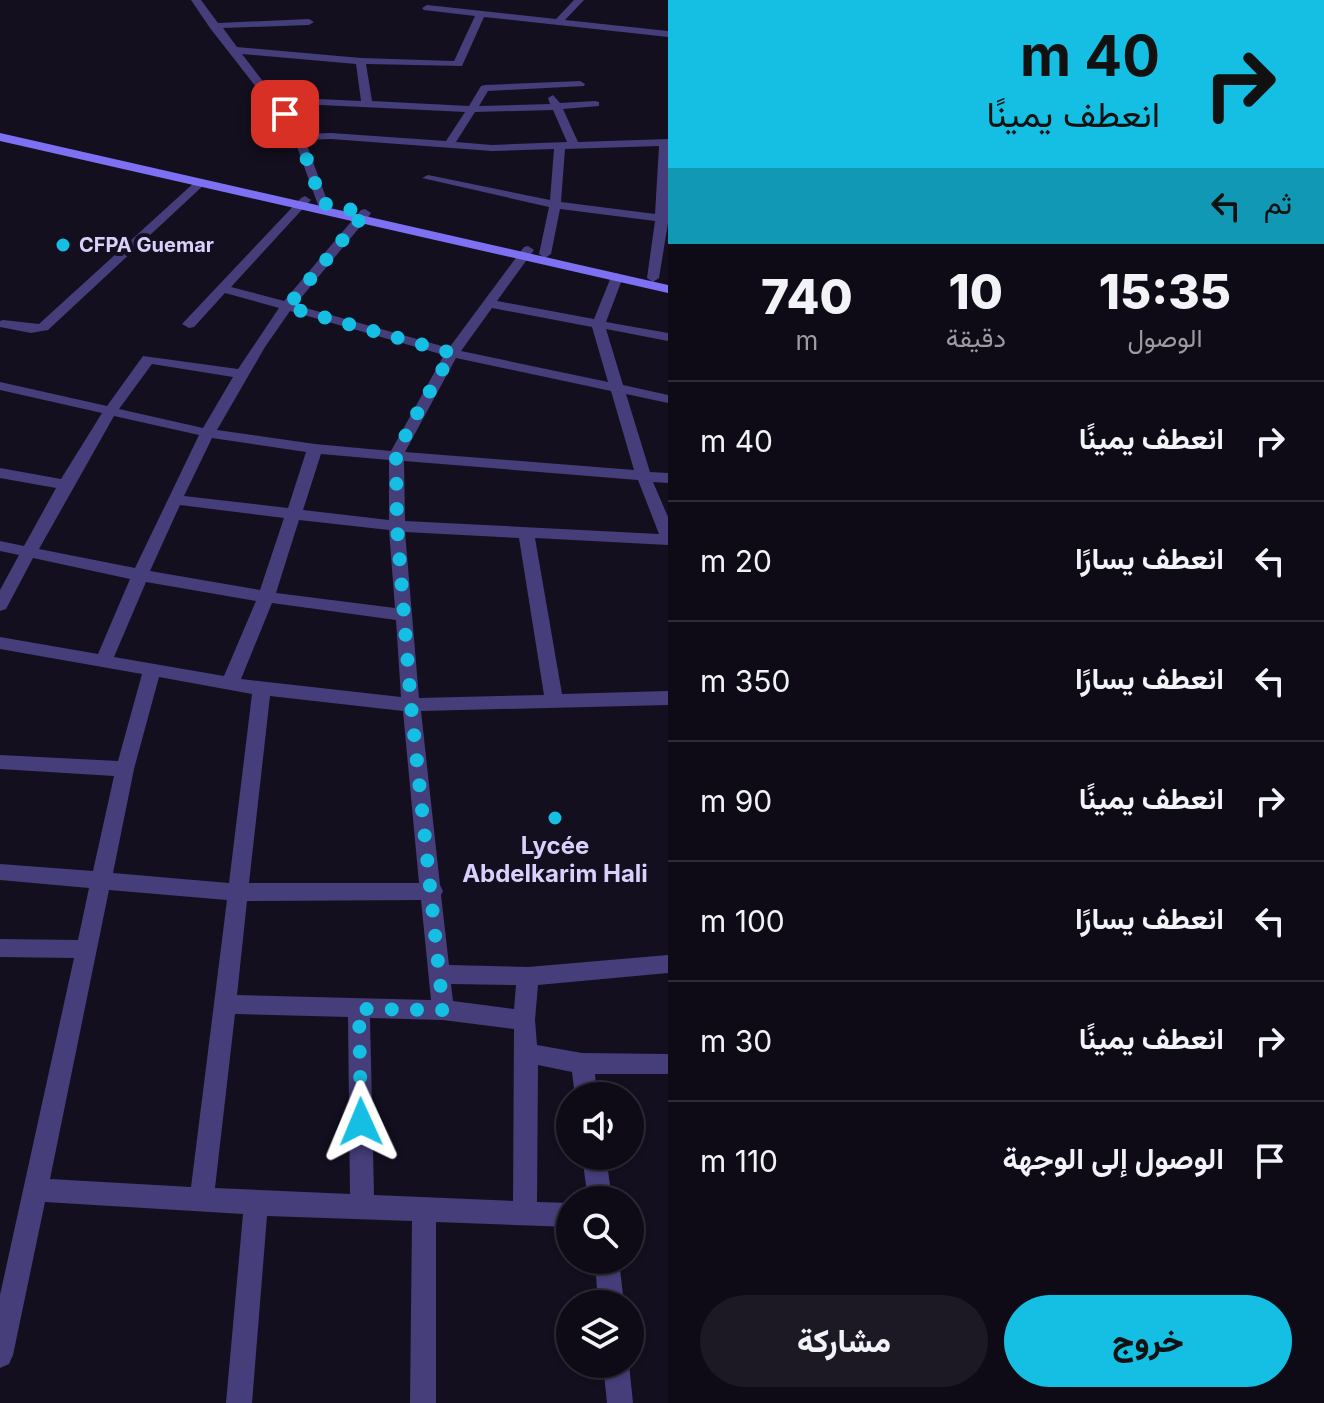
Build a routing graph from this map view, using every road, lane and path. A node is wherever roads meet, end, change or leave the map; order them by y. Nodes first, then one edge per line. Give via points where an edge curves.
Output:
1 (196, 0) edge
2 (472, 0) edge
3 (579, 0) edge
4 (427, 8) dead end
5 (460, 12) junction
6 (481, 14) junction
7 (309, 22) dead end
8 (558, 22) junction
9 (213, 26) junction
10 (668, 34) edge
11 (232, 50) junction
12 (361, 61) junction
13 (580, 84) dead end
14 (546, 85) junction
15 (274, 100) junction
16 (367, 103) junction
17 (595, 104) dead end
18 (473, 107) junction
19 (558, 107) junction
20 (0, 131) edge
21 (0, 137) edge
22 (299, 137) junction
23 (667, 142) edge
24 (567, 144) junction
25 (449, 145) junction
26 (428, 178) dead end
27 (200, 183) junction
28 (303, 202) junction
29 (322, 203) junction
30 (555, 205) junction
31 (363, 216) junction
32 (664, 219) edge
33 (526, 253) junction
34 (545, 254) junction
35 (617, 277) junction
36 (653, 278) junction
37 (668, 281) edge
38 (222, 288) junction
39 (668, 289) edge
40 (490, 304) junction
41 (287, 307) junction
42 (189, 324) dead end
43 (1, 325) edge
44 (598, 326) junction
45 (668, 337) edge
46 (452, 353) junction
47 (243, 374) junction
48 (0, 386) edge
49 (617, 389) junction
50 (668, 399) edge
51 (111, 410) junction
52 (208, 433) junction
53 (315, 449) junction
54 (396, 456) junction
55 (0, 473) edge
56 (644, 477) junction
57 (668, 478) edge
58 (65, 485) junction
59 (176, 500) junction
60 (293, 513) junction
61 (397, 526) junction
62 (526, 532) junction
63 (668, 538) edge
64 (0, 546) edge
65 (27, 550) junction
66 (140, 575) junction
67 (266, 597) junction
68 (0, 605) edge
69 (405, 615) junction
70 (0, 643) edge
71 (103, 662) junction
72 (152, 671) junction
73 (230, 683) junction
74 (262, 689) junction
75 (668, 698) edge
76 (554, 702) junction
77 (411, 705) junction
78 (0, 762) edge
79 (125, 769) junction
80 (0, 872) edge
81 (102, 882) junction
82 (433, 891) junction
83 (238, 892) junction
84 (0, 948) edge
85 (88, 949) junction
86 (668, 964) edge
87 (439, 974) junction
88 (528, 976) junction
89 (224, 1004) junction
90 (359, 1009) junction
91 (443, 1010) junction
92 (524, 1020) junction
93 (527, 1053) junction
94 (582, 1063) junction
95 (668, 1064) edge
96 (584, 1082) edge
97 (37, 1190) junction
98 (202, 1198) junction
99 (256, 1203) junction
100 (362, 1207) junction
101 (424, 1209) junction
102 (525, 1213) junction
103 (556, 1214) edge
104 (0, 1355) edge
105 (617, 1378) edge
106 (239, 1403) edge
107 (423, 1403) edge
108 (620, 1403) edge

1 - 9 street
2 - 5 street
3 - 8 street
4 - 5 street
5 - 6 street
6 - 8 street
6 - 12 street via 458,64
7 - 9 street
8 - 10 street
9 - 11 street
11 - 12 street
11 - 15 street
12 - 16 street
13 - 14 street
14 - 18 street via 485,88
14 - 19 street
15 - 16 street
15 - 22 street
16 - 18 street
17 - 19 street
18 - 19 street
18 - 25 street
19 - 24 street
20 - 28 street
21 - 27 street
22 - 25 street
22 - 29 street
23 - 24 street
23 - 32 street
24 - 25 street
24 - 30 street
26 - 30 street
27 - 28 street
27 - 43 street via 43,327
28 - 29 street
28 - 31 street
28 - 38 street
29 - 31 street
30 - 32 street
30 - 34 street
31 - 33 street
31 - 41 street
32 - 36 street
33 - 34 street
33 - 35 street
33 - 40 street
34 - 36 street
35 - 39 street
35 - 44 street
36 - 37 street
38 - 41 street
38 - 42 street
40 - 44 street
40 - 46 street
41 - 46 street
41 - 47 street
44 - 45 street
44 - 49 street
46 - 49 street
46 - 54 street
47 - 51 street via 148,359
47 - 52 street
48 - 51 street
49 - 50 street
49 - 56 street
51 - 52 street
51 - 58 street
52 - 53 street
52 - 59 street
53 - 54 street
53 - 60 street
54 - 56 street
54 - 61 street
55 - 58 street
56 - 57 street
56 - 63 street
58 - 65 street
59 - 60 street
59 - 66 street
60 - 61 street
60 - 67 street
61 - 62 street
61 - 69 street
62 - 63 street
62 - 76 street
64 - 65 street
65 - 66 street
65 - 68 street
66 - 67 street
66 - 71 street
67 - 69 street
67 - 73 street
69 - 77 street
70 - 71 street
71 - 72 street
72 - 73 street
72 - 79 street
73 - 74 street
74 - 77 street
74 - 83 street
75 - 76 street
76 - 77 street
77 - 82 street
78 - 79 street
79 - 81 street
80 - 81 street
81 - 83 street
81 - 85 street
82 - 83 street
82 - 87 street
83 - 89 street
84 - 85 street
85 - 97 street
86 - 88 street
87 - 88 street
87 - 91 street
88 - 92 street
89 - 90 street
89 - 98 street
90 - 91 street
90 - 100 street
91 - 92 street
92 - 93 street
93 - 94 street
93 - 102 street
94 - 95 street
94 - 96 street
97 - 98 street
97 - 104 street
98 - 99 street
99 - 100 street
99 - 106 street
100 - 101 street
101 - 102 street
101 - 107 street
102 - 103 street
105 - 108 street

